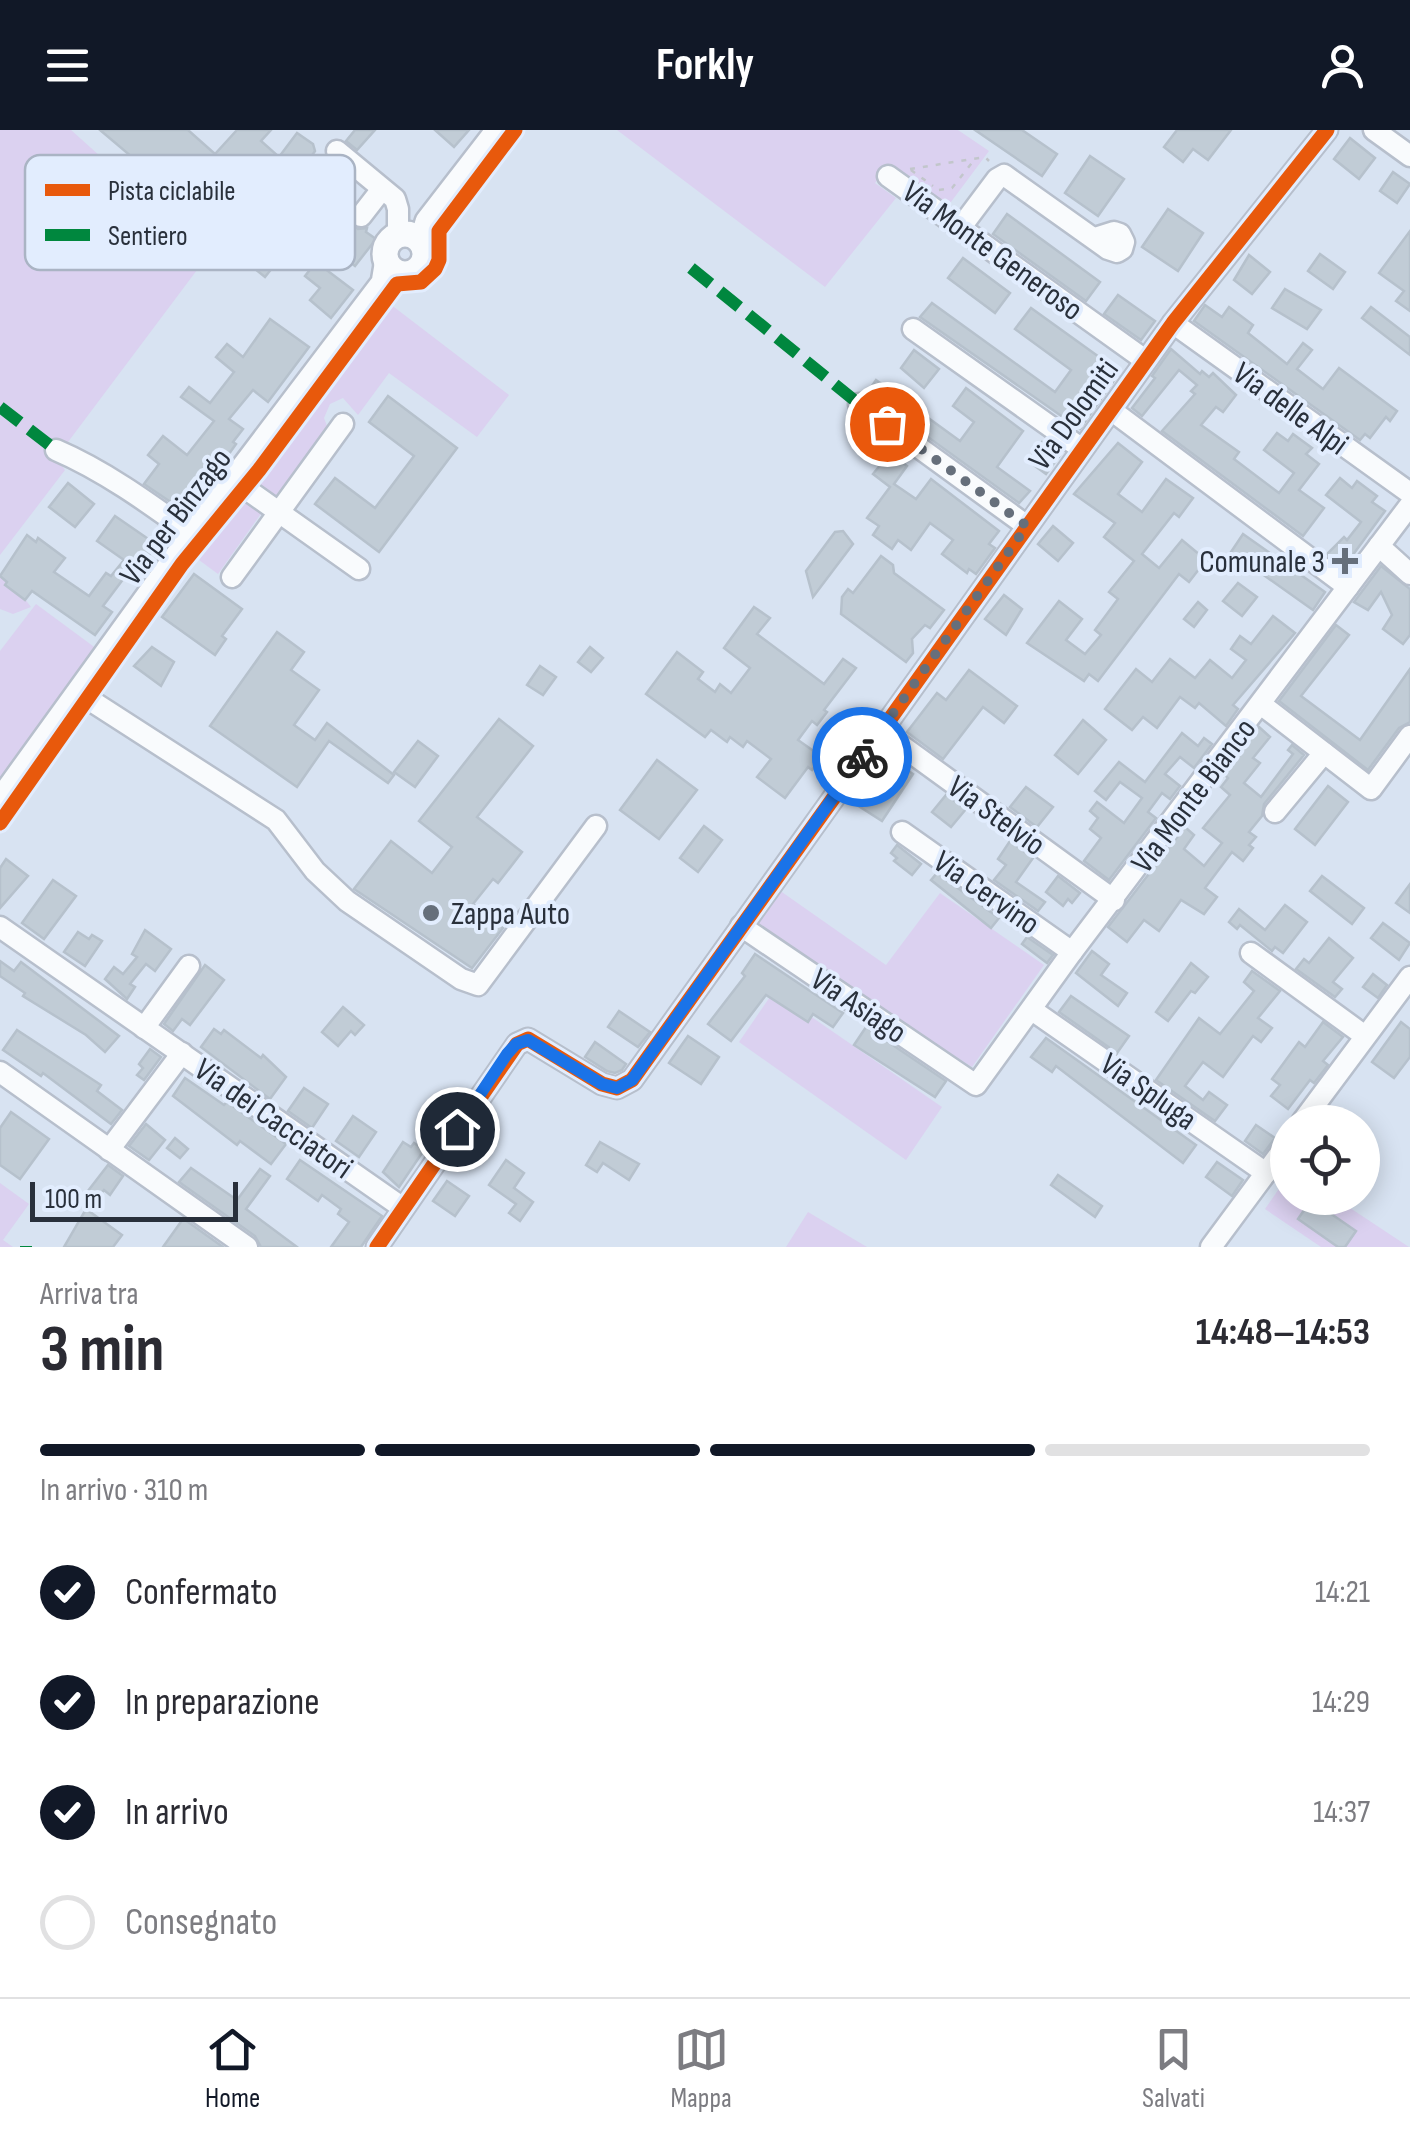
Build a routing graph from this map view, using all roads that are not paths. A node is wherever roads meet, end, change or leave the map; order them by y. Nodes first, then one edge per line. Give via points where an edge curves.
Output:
1 (499, 130) edge
2 (1327, 130) edge
3 (1374, 130) edge
4 (337, 150) dead end
5 (343, 155) edge
6 (1410, 156) edge
7 (355, 166) edge
8 (897, 174) road end
9 (382, 189) junction
10 (361, 216) dead end
11 (414, 226) junction
12 (961, 227) junction
13 (1095, 238) dead end
14 (392, 274) junction
15 (1172, 322) junction
16 (913, 329) dead end
17 (1146, 360) junction
18 (859, 404) dead end
19 (1111, 410) junction
20 (344, 424) dead end
21 (1082, 449) junction
22 (56, 450) dead end
23 (236, 481) junction
24 (1410, 493) edge
25 (1410, 505) edge
26 (280, 512) junction
27 (1027, 526) junction
28 (193, 535) junction
29 (1378, 546) junction
30 (359, 569) dead end
31 (1410, 574) edge
32 (232, 576) dead end
33 (1348, 587) junction
34 (79, 693) junction
35 (1262, 705) junction
36 (880, 730) junction
37 (1410, 736) edge
38 (1324, 752) junction
39 (0, 802) edge
40 (1275, 812) dead end
41 (596, 826) dead end
42 (902, 832) dead end
43 (1114, 900) junction
44 (741, 926) junction
45 (0, 927) edge
46 (1072, 952) junction
47 (1251, 953) dead end
48 (189, 966) dead end
49 (1410, 976) edge
50 (1032, 1010) junction
51 (144, 1028) junction
52 (1365, 1036) junction
53 (182, 1054) junction
54 (0, 1072) edge
55 (976, 1085) joint
56 (1314, 1105) edge
57 (109, 1150) junction
58 (1270, 1167) edge
59 (1266, 1172) junction
60 (403, 1208) junction
61 (247, 1247) edge
62 (377, 1247) edge
63 (1212, 1247) edge

1 - 11 main road, Via per Binzago
2 - 15 street, Via Dolomiti
3 - 6 street
4 - 5 street
7 - 9 street
8 - 12 street, Via Monte Generoso
9 - 10 street
9 - 11 street
11 - 14 main road, Via per Binzago via 386,247
11 - 14 main road, Via per Binzago via 422,264 414,272
12 - 13 street via 1004,175
12 - 17 street, Via Monte Generoso
14 - 23 main road, Via per Binzago
15 - 17 street, Via Dolomiti
15 - 24 street, Via delle Alpi
16 - 21 street
17 - 19 street, Via Dolomiti
18 - 27 street
19 - 21 street, Via Dolomiti
19 - 33 street
20 - 26 street
21 - 27 street, Via Dolomiti
22 - 28 street, Via per Binzago
23 - 26 street
23 - 28 main road, Via per Binzago
25 - 29 street, Via Monte Bianco
26 - 30 street
26 - 32 street
27 - 36 street, Via Dolomiti
28 - 34 main road, Via per Binzago
29 - 31 street
29 - 33 street, Via Monte Bianco
33 - 35 street, Via Monte Bianco
34 - 39 main road, Via per Binzago
34 - 41 street via 276,820 348,901 478,985
35 - 38 street
35 - 43 street, Via Monte Bianco
36 - 43 street, Via Stelvio
36 - 44 street, Via Dolomiti
37 - 38 street via 1371,789
38 - 40 street
42 - 46 street, Via Cervino
43 - 46 street, Via Monte Bianco
44 - 55 street, Via Asiago
44 - 60 street, Via Dolomiti via 632,1080 617,1088 528,1040 516,1044
45 - 51 street, Via dei Cacciatori
46 - 50 street, Via Monte Bianco
47 - 52 street
48 - 51 street
49 - 52 street
50 - 55 street, Via Monte Bianco
50 - 59 street, Via Spluga
51 - 53 street, Via dei Cacciatori
52 - 56 street
53 - 57 street
53 - 60 street, Via dei Cacciatori
54 - 57 street
57 - 61 street
58 - 59 street
59 - 63 street
60 - 62 street

